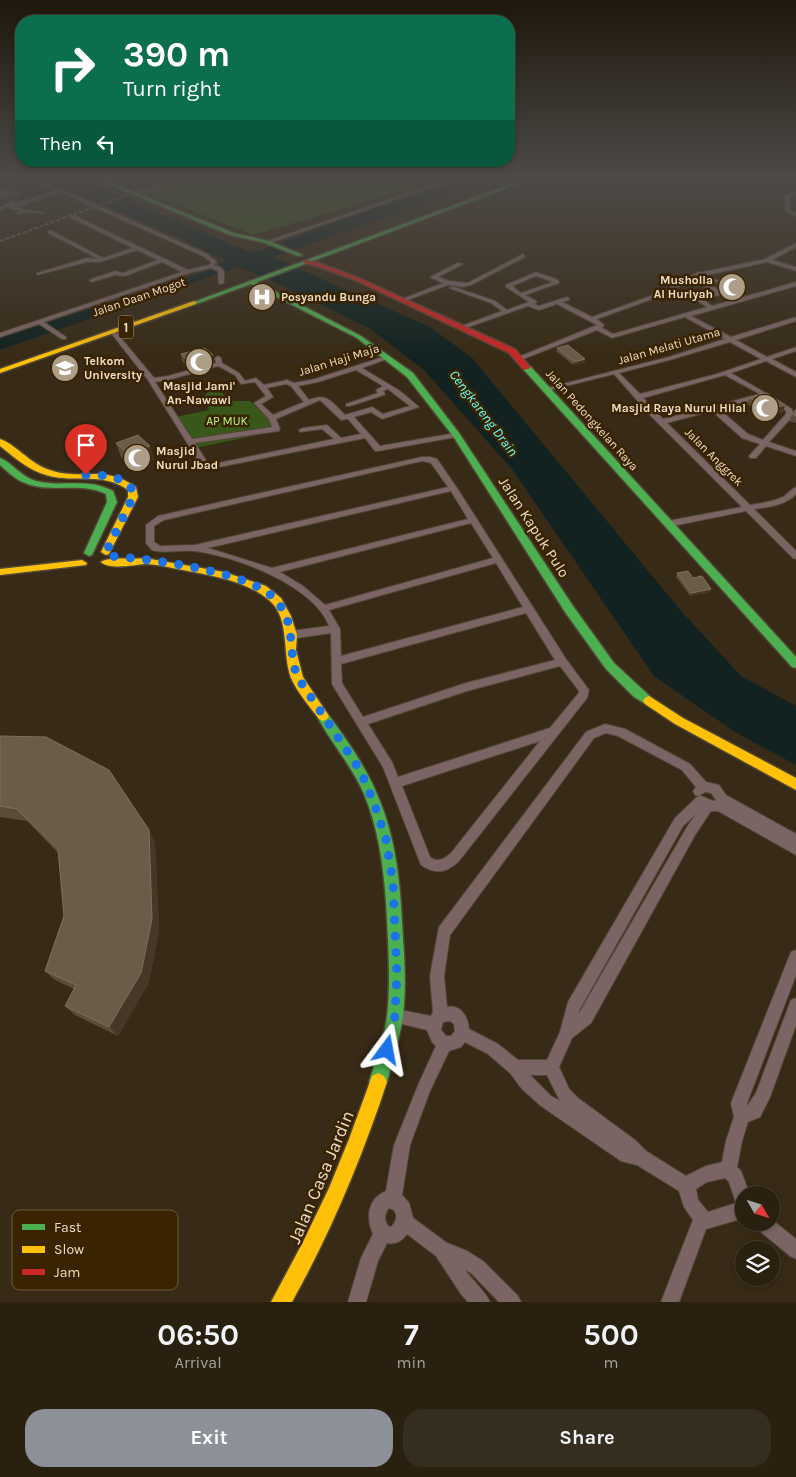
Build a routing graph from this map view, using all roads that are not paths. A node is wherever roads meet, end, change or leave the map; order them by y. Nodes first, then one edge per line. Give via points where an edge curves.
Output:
1 (63, 239) edge
2 (119, 239) edge
3 (169, 239) edge
4 (252, 239) edge
5 (281, 239) edge
6 (356, 239) edge
7 (361, 239) edge
8 (270, 243) junction
9 (796, 245) edge
10 (137, 248) junction
11 (522, 256) dead end
12 (102, 259) junction
13 (304, 259) junction
14 (163, 260) junction
15 (767, 260) junction
16 (460, 264) dead end
17 (212, 267) junction
18 (796, 269) edge
19 (187, 272) junction
20 (700, 273) junction
21 (39, 274) dead end
22 (221, 278) junction
23 (254, 278) junction
24 (92, 280) dead end
25 (446, 284) junction
26 (796, 284) edge
27 (521, 295) junction
28 (567, 299) dead end
29 (403, 300) junction
30 (558, 302) junction
31 (530, 304) junction
32 (712, 308) junction
33 (506, 312) junction
34 (687, 316) junction
35 (592, 319) junction
36 (796, 319) edge
37 (41, 323) junction
38 (461, 328) junction
39 (598, 328) junction
40 (113, 332) junction
41 (0, 335) edge
42 (62, 336) junction
43 (731, 340) junction
44 (796, 349) edge
45 (388, 357) junction
46 (518, 359) junction
47 (766, 359) junction
48 (0, 360) edge
49 (358, 368) junction
50 (0, 371) edge
51 (616, 373) junction
52 (726, 373) junction
53 (796, 375) edge
54 (152, 380) junction
55 (292, 385) junction
56 (388, 386) junction
57 (263, 388) junction
58 (546, 389) junction
59 (766, 395) junction
60 (638, 397) junction
61 (307, 402) junction
62 (348, 405) dead end
63 (714, 409) junction
64 (350, 417) junction
65 (272, 418) junction
66 (662, 422) junction
67 (304, 430) dead end
68 (366, 435) junction
69 (456, 435) junction
70 (340, 440) junction
71 (0, 442) edge
72 (190, 442) junction
73 (764, 443) junction
74 (796, 454) edge
75 (753, 456) dead end
76 (0, 461) edge
77 (453, 488) junction
78 (796, 490) edge
79 (749, 508) junction
80 (473, 520) junction
81 (668, 524) junction
82 (194, 548) junction
83 (792, 548) edge
84 (796, 556) edge
85 (107, 557) junction
86 (85, 558) junction
87 (497, 560) junction
88 (271, 571) junction
89 (0, 572) edge
90 (324, 608) junction
91 (528, 609) junction
92 (335, 630) junction
93 (291, 635) junction
94 (337, 661) junction
95 (562, 662) junction
96 (796, 664) edge
97 (360, 722) junction
98 (553, 732) junction
99 (396, 784) junction
100 (796, 784) edge
101 (710, 800) junction
102 (796, 840) edge
103 (796, 849) edge
104 (796, 957) edge
105 (796, 1005) edge
106 (395, 1016) junction
107 (438, 1019) junction
108 (462, 1033) junction
109 (445, 1044) junction
110 (551, 1067) junction
111 (515, 1068) junction
112 (742, 1117) junction
113 (640, 1157) junction
114 (728, 1170) junction
115 (687, 1186) junction
116 (738, 1186) edge
117 (393, 1199) junction
118 (735, 1213) edge
119 (702, 1218) junction
120 (405, 1222) junction
121 (773, 1231) edge
122 (383, 1233) junction
123 (442, 1250) junction
124 (796, 1250) edge
125 (288, 1290) junction
126 (281, 1302) edge
127 (295, 1302) edge
128 (357, 1302) edge
129 (481, 1302) edge
130 (512, 1302) edge
131 (670, 1302) edge

1 - 12 street
2 - 10 street
3 - 17 street via 205,255 214,262
4 - 8 main road, Jalan Pedongkelan Raya
5 - 8 street
6 - 13 main road, Jalan Daan Mogot / 1
7 - 13 main road, Jalan Daan Mogot / 1
8 - 13 main road, Jalan Pedongkelan Raya
9 - 15 street
10 - 12 street
10 - 14 street
11 - 25 street via 470,284
12 - 21 street via 87,260
13 - 23 main road, Jalan Daan Mogot / 1
13 - 29 main road, Jalan Pedongkelan Raya
14 - 19 street
14 - 24 street via 123,275 116,273
15 - 18 street
15 - 20 street
16 - 25 street via 433,277
17 - 19 street
17 - 22 street via 220,270
19 - 37 street
20 - 32 street via 715,281 705,285 720,293 699,300
20 - 35 street via 664,293
22 - 23 main road, Jalan Daan Mogot / 1
22 - 42 main road, Jalan Daan Mogot / 1
23 - 40 main road, Jalan Daan Mogot / 1
23 - 45 main road, Jalan Kapuk Pulo via 351,332
25 - 29 street
25 - 33 street via 493,302
26 - 32 street
27 - 27 street via 508,286 536,274 557,282
27 - 31 street via 534,302
28 - 30 street
29 - 38 main road, Jalan Pedongkelan Raya
30 - 31 street via 539,308
30 - 35 street
31 - 33 street
32 - 34 street
33 - 38 street
34 - 39 street via 612,336
34 - 43 street
35 - 39 street via 601,325
36 - 43 street, Jalan Melati Utama
37 - 41 street
37 - 42 street
38 - 46 main road, Jalan Pedongkelan Raya via 506,347
39 - 46 street
40 - 50 main road, Jalan Daan Mogot / 1
40 - 54 street
42 - 48 main road, Jalan Daan Mogot / 1
43 - 47 street
43 - 51 street, Jalan Melati Utama
44 - 47 street
45 - 49 street, Jalan Haji Maja
45 - 69 main road, Jalan Kapuk Pulo via 419,385
46 - 58 main road, Jalan Pedongkelan Raya
47 - 52 street
47 - 53 street
49 - 55 street, Jalan Haji Maja
49 - 56 street
51 - 58 street, Jalan Melati Utama
51 - 60 street, Jalan Anggrek
52 - 59 street
52 - 60 street
54 - 57 street via 168,378 219,360 244,383 256,380
54 - 72 street
55 - 57 street, Jalan Haji Maja via 289,382
55 - 61 street
56 - 62 street via 379,390 382,394
56 - 64 street via 415,407 382,417 372,409
57 - 65 street via 270,396 257,403
58 - 81 main road, Jalan Pedongkelan Raya
59 - 63 street
59 - 73 street via 791,412
60 - 66 street, Jalan Anggrek
61 - 64 street via 322,399 343,418
61 - 65 street via 307,405
63 - 66 street
63 - 73 street via 742,434
64 - 68 street
65 - 72 street via 276,430
66 - 79 street, Jalan Anggrek
67 - 70 street via 324,426
68 - 69 street via 378,449
68 - 70 street
69 - 100 main road, Jalan Kapuk Pulo via 569,609 623,681 679,721
70 - 72 street via 208,468
71 - 85 main road via 51,474 113,476 128,484 133,497
73 - 74 street
73 - 75 street
76 - 86 main road via 32,483 59,486 95,484 110,493 112,502
77 - 80 street
77 - 82 street
77 - 82 street via 434,461 422,459 161,518 150,525 150,543 155,548
78 - 79 street via 782,501
79 - 81 street
79 - 83 street, Jalan Anggrek
80 - 87 street
80 - 88 street
81 - 96 main road, Jalan Pedongkelan Raya
82 - 88 street
83 - 84 street, Jalan Anggrek
85 - 86 main road via 98,550
85 - 86 main road via 94,567 86,567
85 - 93 main road, Jalan Casa Jardin via 139,558 220,574 262,589 277,600
86 - 89 main road
87 - 90 street
87 - 91 street
88 - 90 street
90 - 92 street
91 - 94 street
91 - 95 street
92 - 93 street
92 - 94 street
93 - 106 main road, Jalan Casa Jardin via 290,650 298,678 360,770 386,839 396,922
94 - 97 street via 337,684
95 - 97 street
95 - 98 street via 584,690
97 - 99 street via 388,765
98 - 99 street
98 - 99 street via 455,857 440,867 425,861
101 - 102 street
101 - 103 street
101 - 107 street via 686,767 621,732 606,728 590,735 444,932 437,976
101 - 110 street via 586,1018 567,1033
104 - 112 street via 739,1102
105 - 112 street via 762,1097 754,1111
106 - 107 street
106 - 125 main road, Jalan Casa Jardin via 355,1151 330,1209
107 - 108 street via 452,1013 461,1021
107 - 109 street via 436,1036
108 - 109 street via 456,1042
108 - 111 street via 492,1049
109 - 117 street via 402,1145
110 - 111 street
110 - 113 street via 572,1104
111 - 113 street via 536,1093 557,1109 627,1155
112 - 114 street
113 - 115 street
114 - 115 street via 693,1180
114 - 116 street
115 - 119 street via 689,1197
117 - 120 street via 404,1210
117 - 122 street via 382,1202 376,1214
118 - 119 street via 711,1221
119 - 131 street
120 - 122 street via 393,1236
120 - 123 street
121 - 124 street
122 - 128 street via 368,1264
123 - 129 street via 467,1288
123 - 130 street via 477,1267
125 - 126 main road, Jalan Casa Jardin
125 - 127 main road

